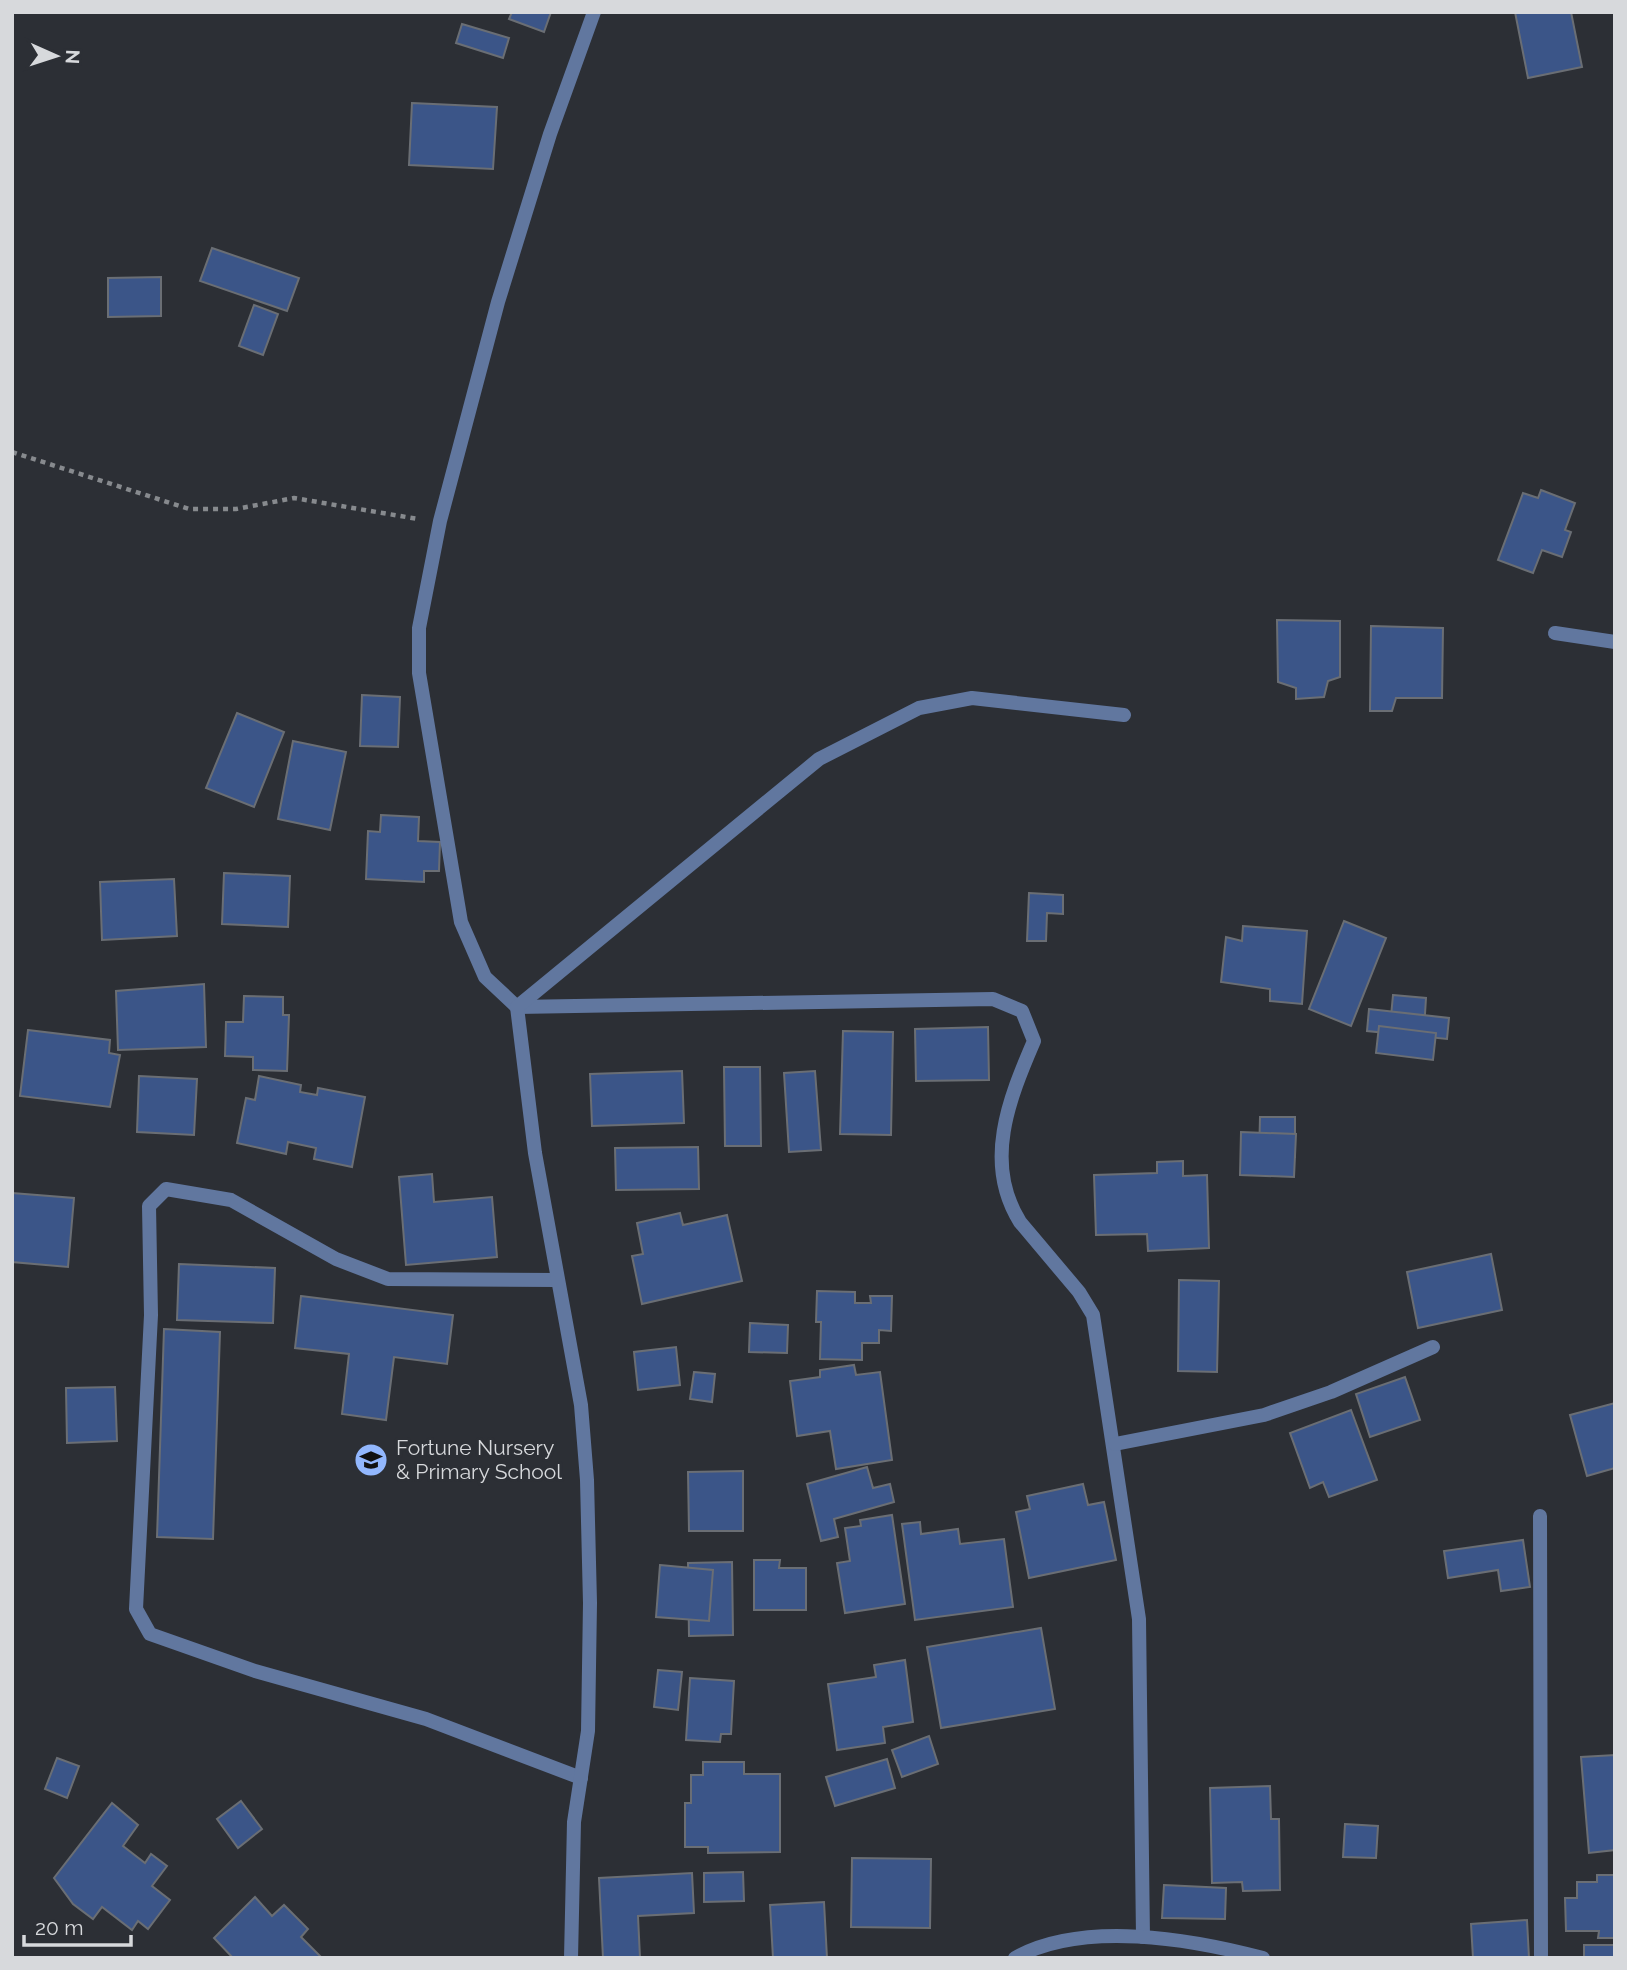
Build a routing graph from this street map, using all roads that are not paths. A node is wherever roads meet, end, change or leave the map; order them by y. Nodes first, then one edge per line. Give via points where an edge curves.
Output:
1 (594, 12) edge
2 (1555, 633) dead end
3 (1615, 642) edge
4 (1124, 715) dead end
5 (517, 1007) junction
6 (557, 1280) junction
7 (1433, 1347) dead end
8 (1115, 1444) junction
9 (1540, 1516) dead end
10 (581, 1778) junction
11 (1143, 1937) junction
12 (570, 1958) edge
13 (1015, 1958) edge
14 (1263, 1958) edge
15 (1541, 1958) edge

1 - 5 street via 498,302 440,521 419,628 419,673 461,922 485,977
2 - 3 street
4 - 5 street via 972,698 919,708 819,759
5 - 6 street
5 - 8 street via 993,999 1022,1011 1034,1041 1009,1098 1000,1148 1006,1191 1020,1222 1089,1305
6 - 10 street via 581,1405 587,1480 588,1731
6 - 10 street via 388,1279 336,1259 230,1200 166,1189 149,1206 151,1315 136,1609 150,1634 255,1671 426,1719
7 - 8 street via 1331,1392 1264,1415
8 - 11 street via 1139,1619
9 - 15 street
10 - 12 street via 574,1822
11 - 13 street via 1057,1941
11 - 14 street

